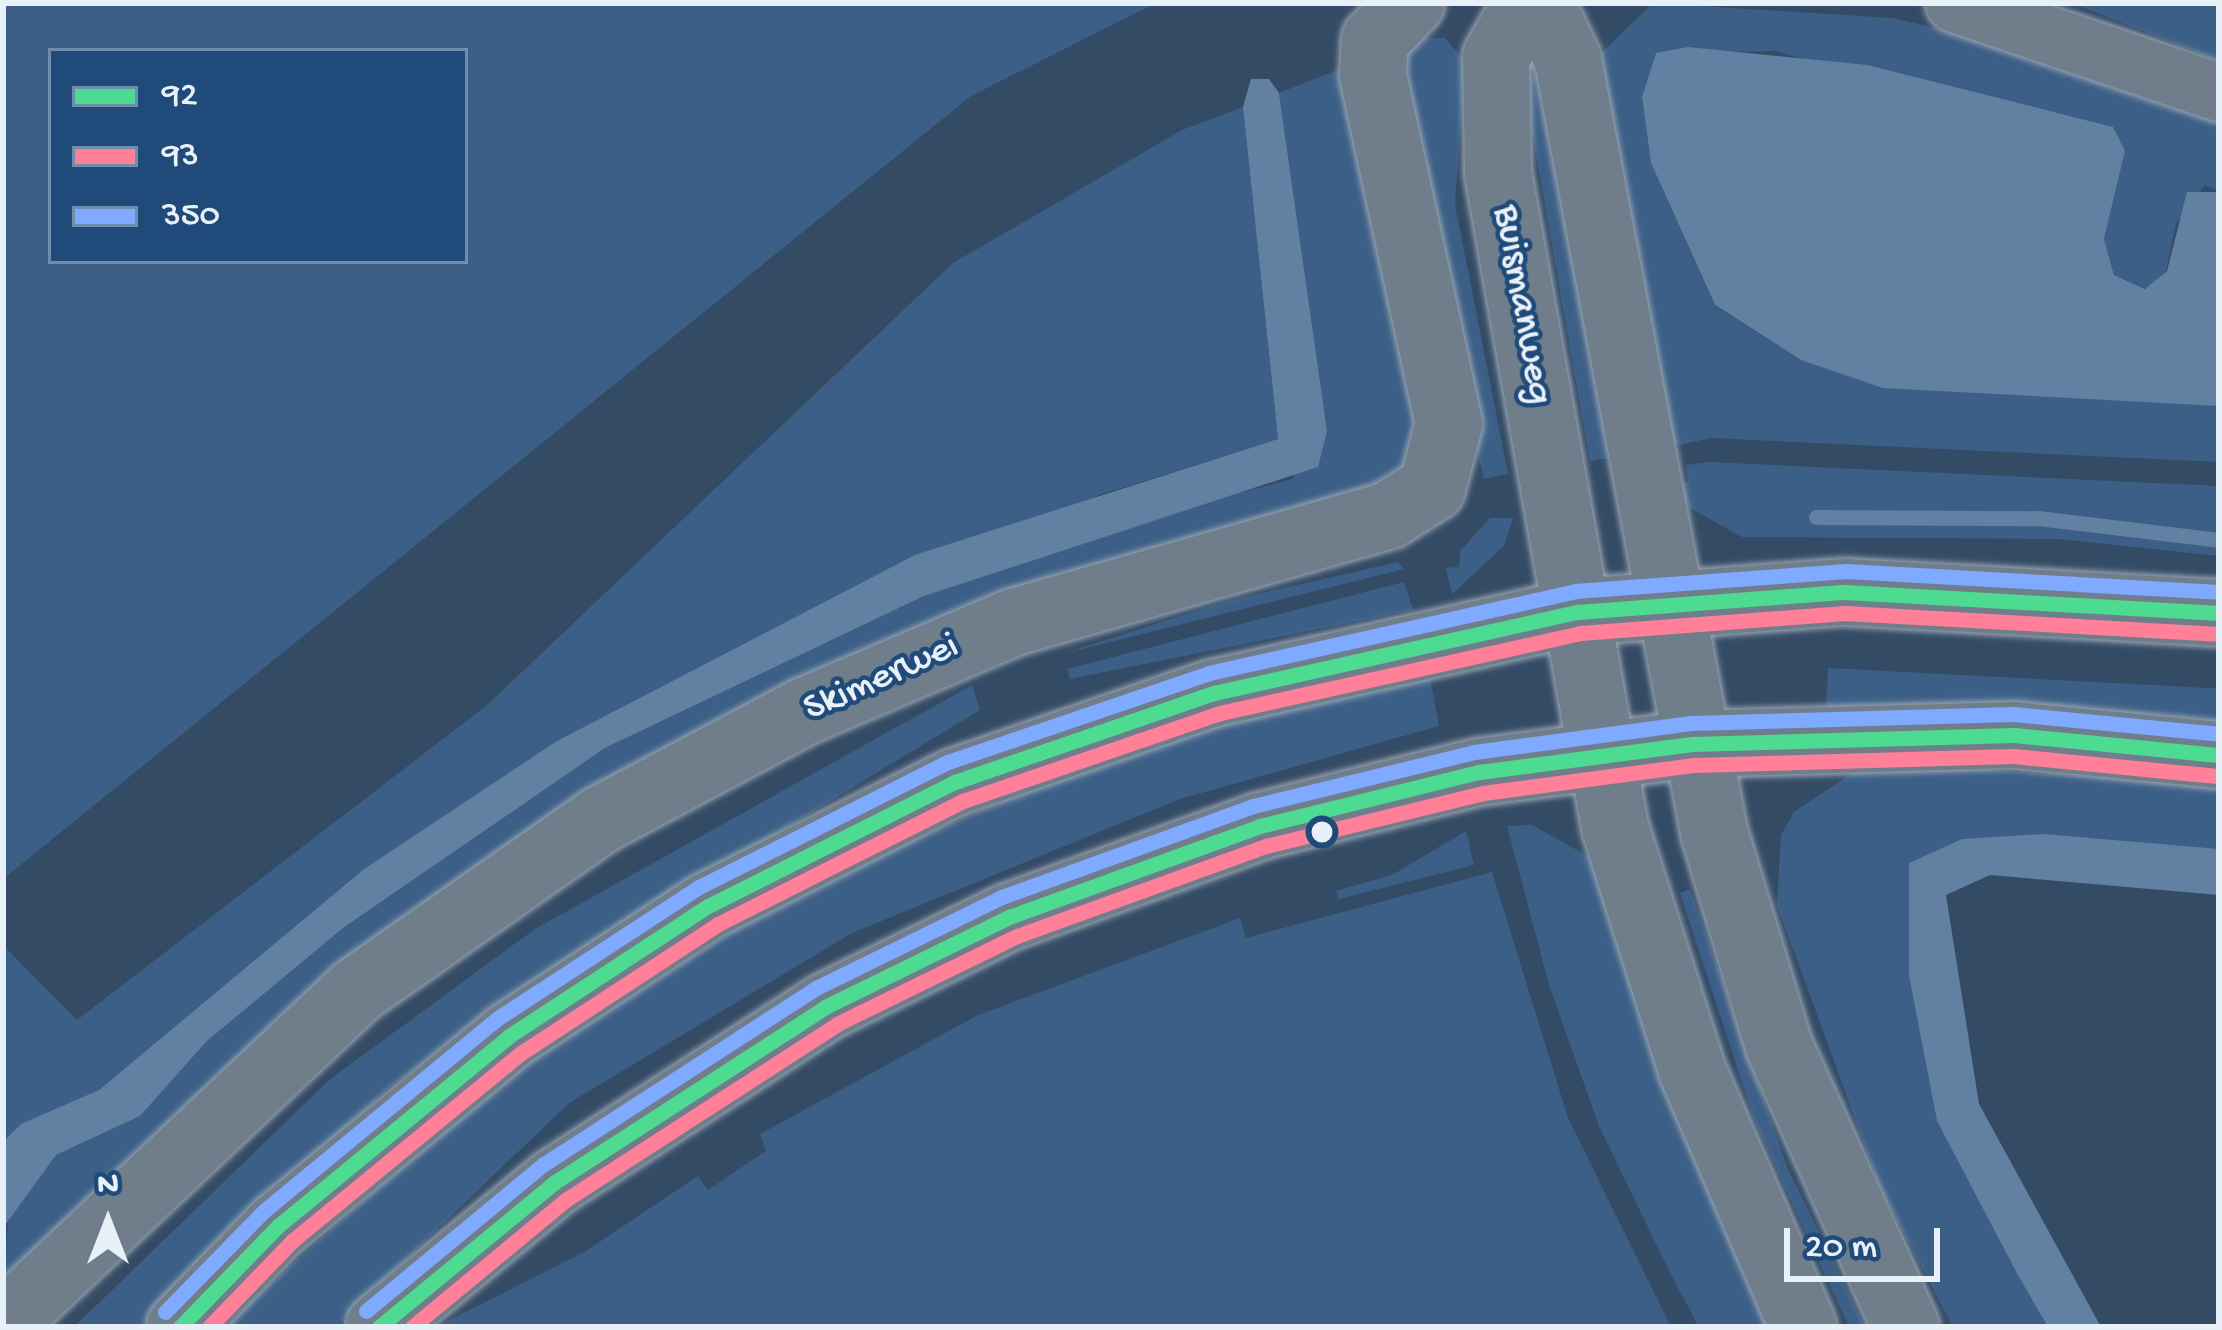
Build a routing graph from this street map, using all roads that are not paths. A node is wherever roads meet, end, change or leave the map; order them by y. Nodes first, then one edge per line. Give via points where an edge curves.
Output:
1 (1412, 3) edge
2 (1527, 3) edge
3 (1541, 3) edge
4 (1954, 3) edge
5 (2219, 92) edge
6 (1665, 602) junction
7 (1576, 612) junction
8 (2219, 613) edge
9 (1692, 744) junction
10 (1601, 755) junction
11 (2219, 755) edge
12 (3, 1324) edge
13 (180, 1327) edge
14 (379, 1327) edge
15 (1803, 1327) edge
16 (1906, 1327) edge

1 - 12 street, Skimerwei via 1375,40 1372,74 1449,424 1432,488 1389,515 1014,622 803,712 600,820 356,991
2 - 7 street, Buismanweg via 1496,57 1494,131
3 - 6 street via 1568,60
4 - 5 street
6 - 7 street
6 - 8 street via 1845,592
6 - 9 street
7 - 10 street, Buismanweg
7 - 13 street via 1214,693 955,782 707,907 405,1115
9 - 10 street
9 - 11 street via 1991,734
9 - 16 street via 1779,1046
10 - 14 street via 1260,826 1010,917 718,1069 555,1182
10 - 15 street, Buismanweg via 1692,1070

